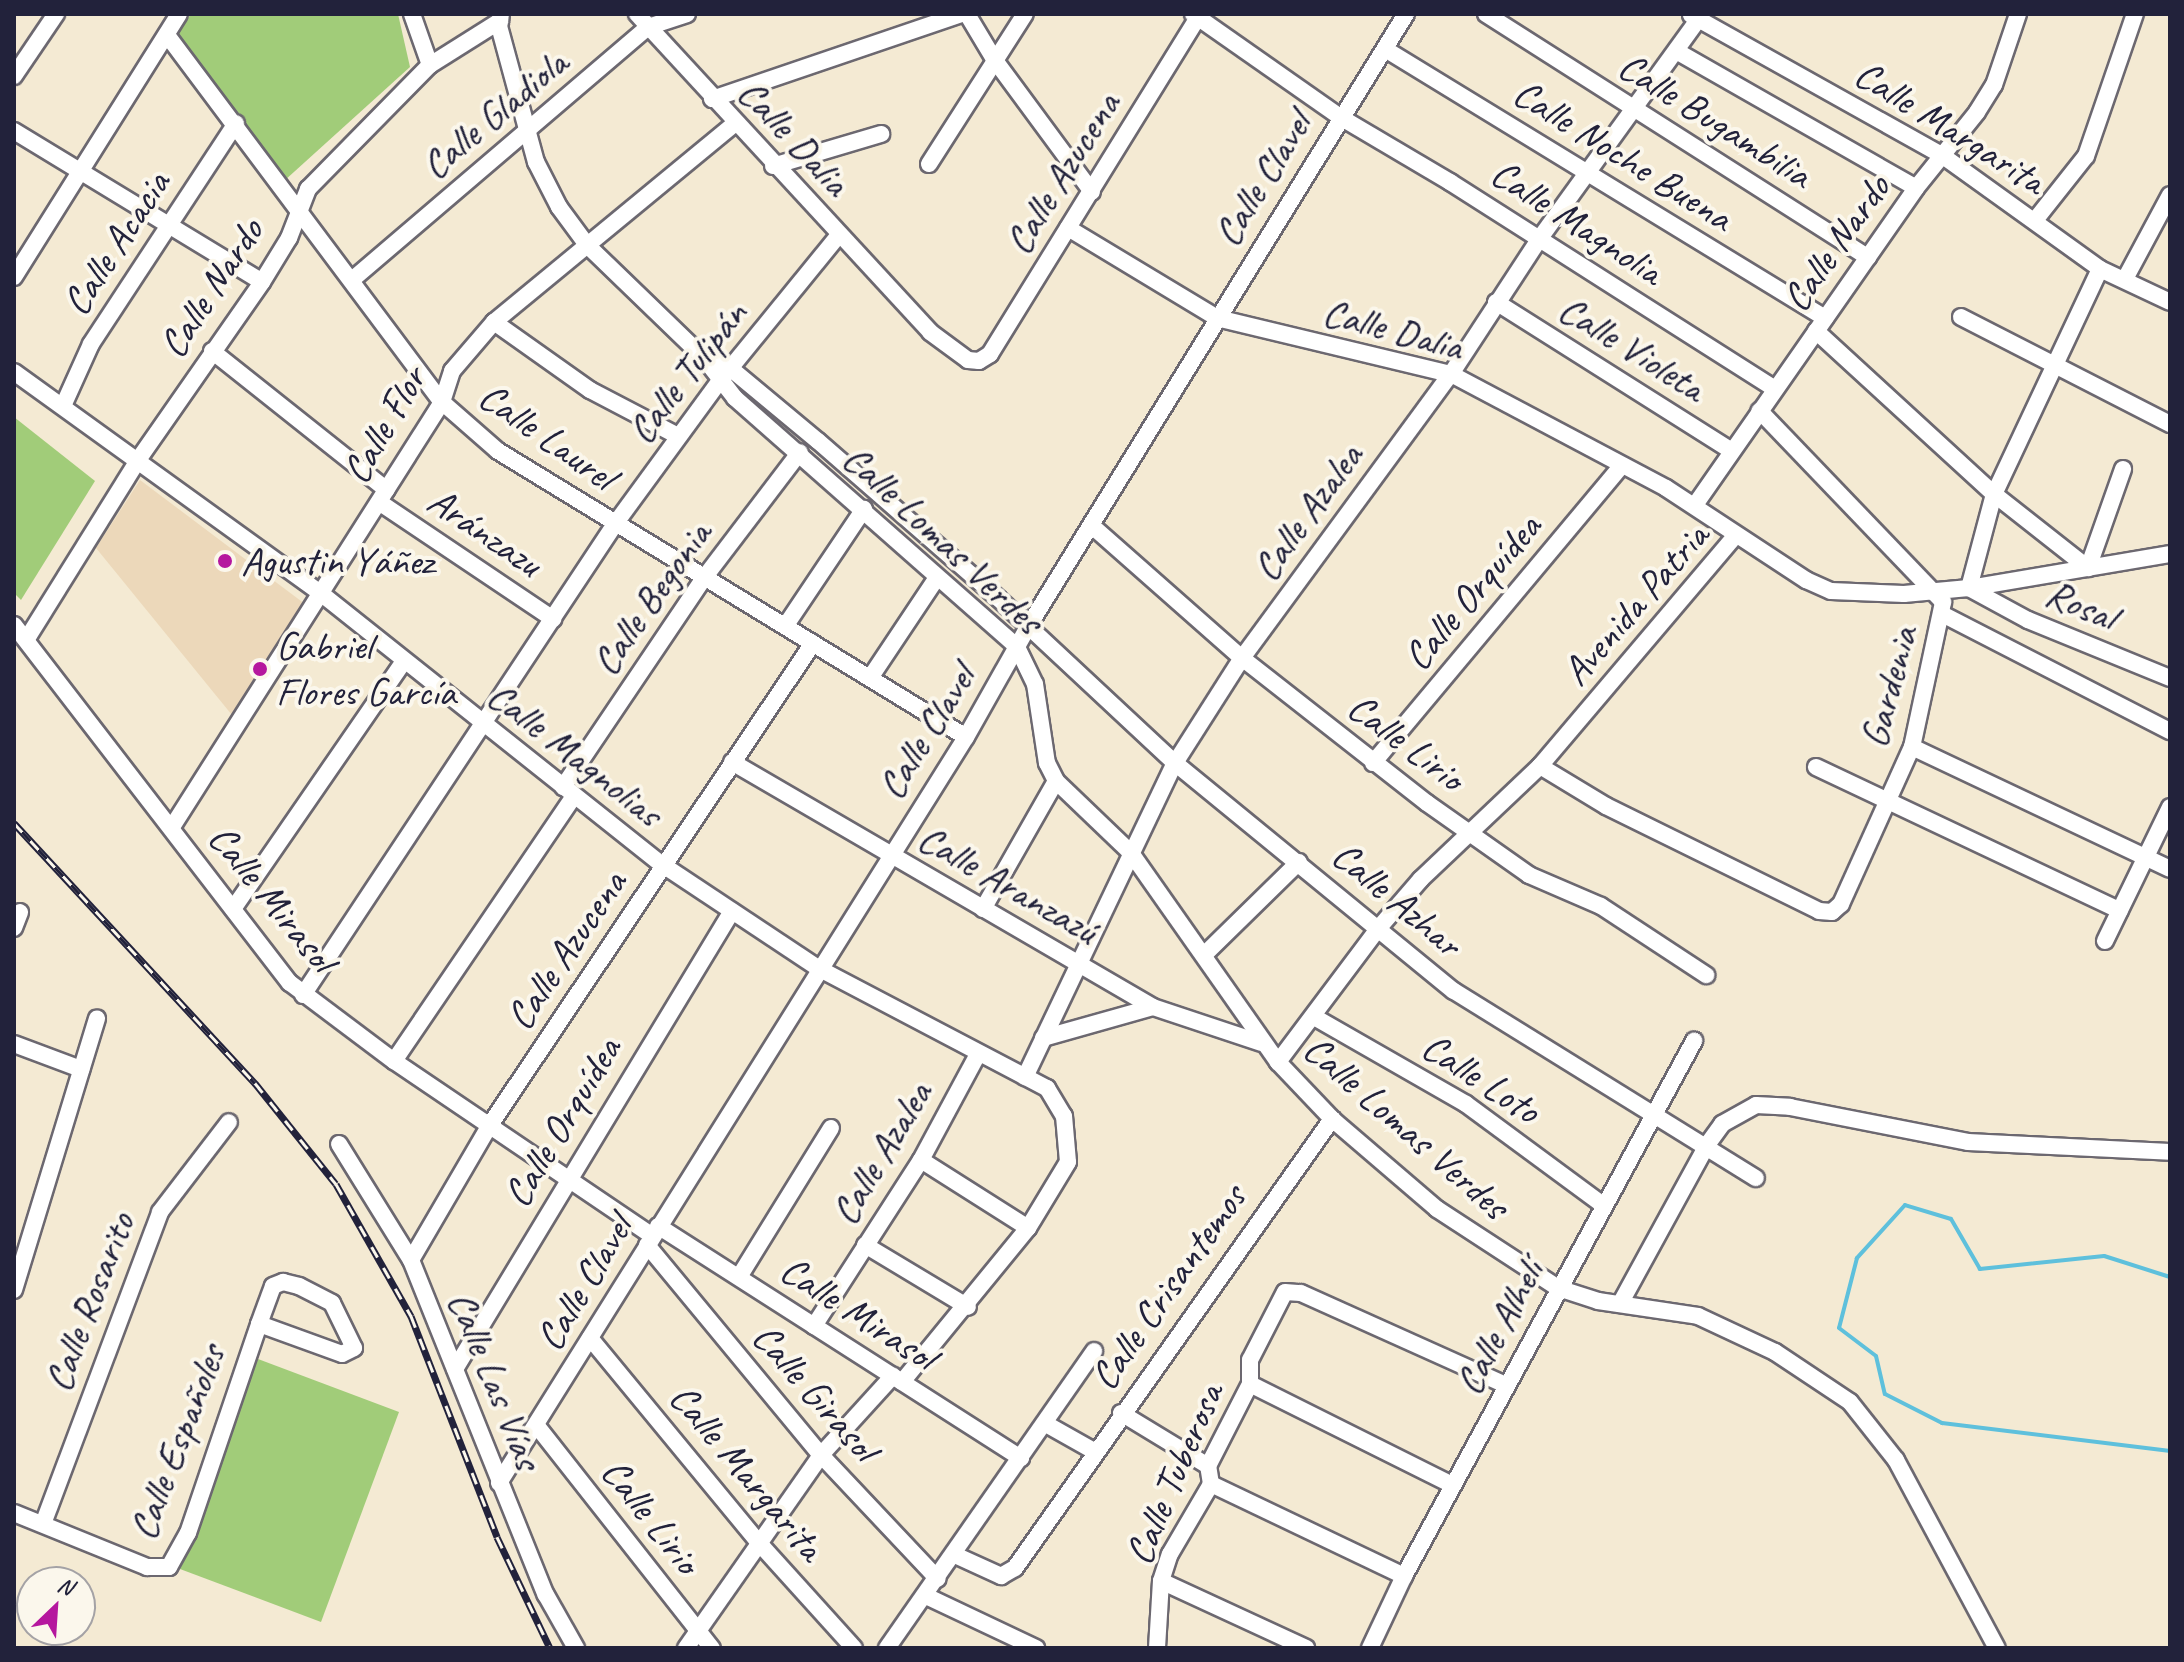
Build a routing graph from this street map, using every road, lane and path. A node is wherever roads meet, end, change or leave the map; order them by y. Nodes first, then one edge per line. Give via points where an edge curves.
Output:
1 (56, 14) edge
2 (179, 14) edge
3 (412, 14) edge
4 (637, 14) edge
5 (687, 14) edge
6 (961, 14) edge
7 (967, 14) edge
8 (1025, 14) edge
9 (1406, 14) edge
10 (1486, 14) edge
11 (2018, 14) edge
12 (2135, 14) edge
13 (1196, 15) edge
14 (1694, 17) edge
15 (500, 18) edge
16 (648, 27) junction
17 (167, 35) junction
18 (1385, 49) junction
19 (1678, 52) junction
20 (994, 59) junction
21 (430, 65) junction
22 (14, 76) edge
23 (712, 99) junction
24 (1634, 109) junction
25 (1340, 117) junction
26 (236, 123) junction
27 (734, 124) junction
28 (530, 127) junction
29 (14, 131) edge
30 (881, 134) dead end
31 (1943, 156) junction
32 (929, 164) dead end
33 (773, 166) junction
34 (82, 171) junction
35 (1587, 174) junction
36 (1916, 188) junction
37 (1092, 192) junction
38 (2170, 195) edge
39 (298, 210) junction
40 (2036, 219) junction
41 (167, 226) junction
42 (1068, 228) junction
43 (839, 235) junction
44 (1540, 238) junction
45 (587, 245) junction
46 (1868, 257) junction
47 (2100, 269) junction
48 (14, 277) edge
49 (353, 279) junction
50 (2125, 279) junction
51 (262, 282) junction
52 (1496, 302) junction
53 (2170, 302) edge
54 (1961, 317) dead end
55 (1217, 318) junction
56 (494, 322) junction
57 (1820, 325) junction
58 (212, 351) junction
59 (704, 358) junction
60 (979, 361) joint
61 (2054, 366) junction
62 (730, 368) junction
63 (14, 372) edge
64 (1451, 374) junction
65 (719, 382) junction
66 (1775, 389) junction
67 (442, 402) junction
68 (63, 406) junction
69 (1760, 411) junction
70 (2170, 424) edge
71 (678, 436) junction
72 (1732, 451) junction
73 (800, 452) junction
74 (138, 460) junction
75 (1622, 465) junction
76 (2123, 469) dead end
77 (1994, 494) junction
78 (383, 496) junction
79 (1695, 505) junction
80 (864, 509) junction
81 (615, 524) junction
82 (1091, 525) junction
83 (1736, 535) junction
84 (2170, 554) edge
85 (2088, 568) junction
86 (704, 578) junction
87 (936, 579) junction
88 (1969, 588) junction
89 (1937, 591) junction
90 (323, 595) junction
91 (1944, 615) junction
92 (553, 619) junction
93 (14, 625) edge
94 (786, 625) junction
95 (1028, 627) junction
96 (28, 637) junction
97 (813, 643) junction
98 (1017, 647) junction
99 (1242, 658) junction
100 (403, 663) junction
101 (870, 678) junction
102 (2170, 678) edge
103 (485, 726) junction
104 (2170, 731) edge
105 (966, 737) junction
106 (1912, 747) junction
107 (732, 762) junction
108 (1175, 763) junction
109 (1373, 763) junction
110 (1540, 766) junction
111 (1816, 767) dead end
112 (1056, 781) junction
113 (569, 791) junction
114 (1889, 800) junction
115 (2170, 807) edge
116 (172, 827) junction
117 (1473, 834) junction
118 (1131, 853) junction
119 (889, 854) junction
120 (2146, 860) junction
121 (1299, 862) junction
122 (663, 865) junction
123 (2170, 869) edge
124 (233, 909) junction
125 (983, 909) junction
126 (732, 911) junction
127 (2120, 911) junction
128 (1377, 930) junction
129 (2105, 941) dead end
130 (1206, 953) junction
131 (1076, 962) junction
132 (818, 968) junction
133 (1706, 975) dead end
134 (303, 995) junction
135 (1153, 1007) junction
136 (97, 1018) dead end
137 (1316, 1018) junction
138 (1043, 1038) junction
139 (1694, 1041) dead end
140 (1261, 1043) junction
141 (14, 1044) edge
142 (978, 1054) junction
143 (394, 1061) junction
144 (1278, 1062) junction
145 (81, 1069) junction
146 (1025, 1077) junction
147 (1651, 1113) junction
148 (1332, 1119) junction
149 (229, 1122) dead end
150 (490, 1125) junction
151 (831, 1128) dead end
152 (339, 1144) dead end
153 (1707, 1145) junction
154 (2170, 1152) edge
155 (921, 1160) junction
156 (570, 1176) junction
157 (1756, 1178) dead end
158 (1603, 1205) junction
159 (1028, 1228) junction
160 (652, 1236) junction
161 (865, 1245) junction
162 (411, 1260) junction
163 (739, 1277) junction
164 (1558, 1288) junction
165 (14, 1290) edge
166 (1620, 1304) junction
167 (968, 1307) junction
168 (259, 1324) junction
169 (814, 1326) junction
170 (590, 1338) junction
171 (1094, 1351) dead end
172 (455, 1369) junction
173 (898, 1379) junction
174 (1250, 1384) junction
175 (1506, 1385) junction
176 (1121, 1413) junction
177 (1046, 1424) junction
178 (537, 1426) junction
179 (1094, 1451) junction
180 (821, 1455) junction
181 (1021, 1458) junction
182 (1208, 1466) junction
183 (499, 1483) junction
184 (1211, 1484) junction
185 (1453, 1485) junction
186 (14, 1513) edge
187 (43, 1524) junction
188 (760, 1544) junction
189 (955, 1555) junction
190 (1404, 1576) junction
191 (938, 1579) junction
192 (1161, 1581) junction
193 (926, 1596) junction
194 (698, 1631) junction
195 (576, 1648) edge
196 (686, 1648) edge
197 (712, 1648) edge
198 (854, 1648) edge
199 (887, 1648) edge
200 (1036, 1648) edge
201 (1157, 1648) edge
202 (1306, 1648) edge
203 (1370, 1648) edge
204 (1997, 1648) edge

1 - 22 street
2 - 17 street
3 - 21 street
4 - 16 street, Calle Dalia
5 - 16 street, Calle Gladiola
6 - 23 street
7 - 20 street
8 - 20 street
9 - 18 street, Calle Clavel
10 - 24 street, Calle Bugambilia
11 - 31 street, Calle Nardo via 1994,85
12 - 40 street via 2086,156
13 - 25 street, Calle Magnolia
13 - 37 street, Calle Azucena
14 - 19 street, Calle Azalea
14 - 31 street, Calle Margarita
15 - 21 street, Calle Nardo
15 - 28 street, Calle Lomas Verdes
16 - 23 street, Calle Dalia
16 - 28 street, Calle Gladiola
17 - 26 street, Calle Laurel
17 - 34 street
18 - 25 street, Calle Clavel
18 - 35 street, Calle Noche Buena
19 - 24 street, Calle Azalea
19 - 36 street
20 - 32 street
20 - 37 street
21 - 39 street, Calle Nardo via 308,189
23 - 27 street, Calle Dalia
24 - 35 street, Calle Azalea
24 - 46 street, Calle Bugambilia
25 - 44 street, Calle Magnolia
25 - 55 street, Calle Clavel
26 - 39 street, Calle Laurel
26 - 41 street, Calle Acacia
27 - 33 street, Calle Dalia
27 - 45 street, Calle Flor
28 - 45 street, Calle Lomas Verdes via 536,162
28 - 49 street, Calle Gladiola
29 - 34 street
30 - 33 street
31 - 36 street, Calle Nardo
31 - 40 street, Calle Margarita
33 - 43 street, Calle Dalia
34 - 41 street
34 - 48 street
35 - 44 street, Calle Azalea
35 - 57 street, Calle Noche Buena
36 - 46 street, Calle Nardo
37 - 42 street, Calle Azucena
38 - 50 street
39 - 49 street, Calle Laurel
39 - 51 street, Calle Nardo via 289,238
40 - 47 street, Calle Margarita
41 - 51 street
41 - 68 street, Calle Acacia via 91,344
42 - 55 street, Calle Dalia
42 - 60 street, Calle Azucena via 990,354
43 - 60 street, Calle Dalia via 930,332 968,360
43 - 62 street, Calle Tulipán
44 - 52 street, Calle Azalea
44 - 66 street, Calle Magnolia
45 - 56 street, Calle Flor
45 - 59 street, Calle Lomas Verdes
46 - 57 street, Calle Nardo
47 - 50 street, Calle Margarita
47 - 61 street
49 - 67 street, Calle Laurel
50 - 53 street, Calle Margarita
51 - 58 street, Calle Nardo
52 - 64 street, Calle Azalea
52 - 72 street, Calle Violeta
54 - 61 street
55 - 64 street, Calle Dalia
55 - 82 street, Calle Clavel
56 - 67 street, Calle Flor via 452,371
56 - 71 street via 590,390
57 - 66 street, Calle Nardo
57 - 77 street, Calle Noche Buena
58 - 74 street, Calle Nardo
58 - 78 street, Aránzazu
59 - 62 street, Calle Lomas Verdes
59 - 65 street, Calle Lomas Verdes
61 - 70 street
61 - 77 street
62 - 65 street, Calle Tulipán
62 - 95 street, Calle Lomas Verdes
63 - 68 street, Calle Magnolias
64 - 75 street, Calle Dalia
64 - 99 street, Calle Azalea
65 - 71 street, Calle Tulipán
65 - 73 street, Calle Lomas Verdes
66 - 69 street, Calle Nardo
67 - 78 street, Calle Flor
67 - 81 street, Calle Laurel via 498,451
68 - 74 street, Calle Magnolias
69 - 72 street, Calle Nardo
69 - 89 street
71 - 81 street, Calle Tulipán
72 - 79 street, Calle Nardo
73 - 80 street, Calle Lomas Verdes
73 - 86 street, Calle Begonia
74 - 90 street, Calle Magnolias
74 - 96 street, Calle Nardo
75 - 79 street, Calle Dalia
75 - 109 street, Calle Orquídea
76 - 85 street
77 - 85 street, Calle Noche Buena
77 - 88 street
78 - 90 street, Calle Flor
78 - 92 street, Aránzazu
79 - 83 street, Calle Dalia
80 - 87 street, Calle Lomas Verdes
80 - 94 street
81 - 86 street, Calle Laurel
81 - 92 street, Calle Tulipán
82 - 95 street, Calle Clavel
82 - 99 street, Calle Lirio
83 - 89 street, Avenida Patria via 1831,591
83 - 110 street, Avenida Patria
84 - 85 street, Avenida Patria
85 - 88 street, Avenida Patria
86 - 94 street, Calle Laurel
86 - 113 street, Calle Begonia
87 - 98 street, Calle Lomas Verdes
87 - 101 street
88 - 89 street, Avenida Patria
88 - 102 street, Rosal via 2028,620
89 - 91 street, Gardenia
90 - 100 street, Calle Magnolias
90 - 116 street, Calle Flor
91 - 104 street
91 - 106 street, Gardenia
92 - 103 street, Calle Tulipán
93 - 96 street, Calle Mirasol
94 - 97 street, Calle Laurel
95 - 98 street, Calle Clavel
95 - 108 street, Calle Azhar
96 - 116 street, Calle Mirasol
97 - 101 street, Calle Laurel
97 - 107 street, Calle Azucena
98 - 105 street, Calle Clavel
98 - 112 street, Calle Lomas Verdes via 1035,684 1047,763
99 - 108 street, Calle Azalea
99 - 109 street, Calle Lirio
100 - 103 street, Calle Magnolias
100 - 124 street
101 - 105 street, Calle Laurel
103 - 113 street, Calle Magnolias
103 - 134 street, Calle Tulipán
105 - 119 street, Calle Clavel
106 - 114 street, Gardenia
106 - 120 street
107 - 119 street, Calle Aranzazú
107 - 122 street, Calle Azucena
108 - 118 street, Calle Azalea
108 - 121 street, Calle Azhar
109 - 117 street, Calle Lirio
110 - 114 street, Gardenia via 1606,806 1819,911 1832,912 1841,904
110 - 117 street, Avenida Patria
111 - 114 street
112 - 118 street, Calle Lomas Verdes
112 - 125 street
113 - 122 street, Calle Magnolias
113 - 143 street, Calle Begonia
114 - 127 street
115 - 120 street
116 - 124 street, Calle Mirasol
117 - 128 street, Avenida Patria via 1421,879
117 - 133 street, Calle Lirio via 1529,875 1601,906
118 - 130 street, Calle Lomas Verdes
118 - 131 street, Calle Azalea
119 - 125 street, Calle Aranzazú
119 - 132 street, Calle Clavel
120 - 123 street
120 - 127 street
121 - 128 street, Calle Azhar
121 - 130 street
122 - 126 street, Calle Magnolias
122 - 150 street, Calle Azucena
124 - 134 street, Calle Mirasol
125 - 131 street, Calle Aranzazú
126 - 132 street, Calle Magnolias
126 - 156 street, Calle Orquídea
127 - 129 street
128 - 137 street, Avenida Patria
128 - 147 street, Calle Azhar via 1484,1011
130 - 140 street, Calle Lomas Verdes
131 - 135 street, Calle Aranzazú
131 - 138 street, Calle Azalea
132 - 142 street, Calle Magnolias
132 - 160 street, Calle Clavel
134 - 143 street, Calle Mirasol
135 - 138 street
135 - 140 street, Calle Aranzazú
136 - 145 street
137 - 144 street, Avenida Patria
137 - 158 street, Calle Loto via 1466,1104
138 - 146 street, Calle Azalea
139 - 147 street, Calle Alhelí
140 - 144 street, Calle Lomas Verdes
141 - 145 street
142 - 146 street, Calle Magnolias
142 - 155 street, Calle Azalea
143 - 150 street, Calle Mirasol
144 - 148 street, Calle Lomas Verdes
145 - 165 street
146 - 159 street, Calle Magnolias via 1047,1088 1058,1102 1070,1147 1068,1162
147 - 153 street, Calle Azhar
147 - 158 street, Calle Alhelí
148 - 164 street, Calle Lomas Verdes via 1437,1209
148 - 176 street, Calle Crisantemos
149 - 187 street, Calle Rosarito via 160,1212
150 - 156 street, Calle Mirasol
150 - 162 street, Calle Azucena
151 - 163 street
152 - 162 street, Calle Las Vías
153 - 154 street via 1722,1124 1740,1113 1773,1105 1968,1142
153 - 157 street, Calle Azhar
153 - 166 street
155 - 159 street
155 - 161 street, Calle Azalea
156 - 160 street, Calle Mirasol
156 - 172 street, Calle Orquídea
158 - 164 street, Calle Alhelí
159 - 167 street
160 - 163 street, Calle Mirasol
160 - 170 street, Calle Clavel
160 - 180 street, Calle Girasol
161 - 167 street
161 - 169 street, Calle Azalea
162 - 172 street, Calle Las Vías
163 - 169 street, Calle Mirasol
164 - 166 street, Calle Lomas Verdes
164 - 175 street, Calle Alhelí
166 - 204 street, Calle Lomas Verdes via 1698,1316 1740,1333 1850,1402 1896,1460
167 - 173 street
168 - 168 street, Calle Españoles via 342,1354 354,1348 332,1303 283,1282 273,1286
168 - 187 street, Calle Españoles via 175,1561 161,1569 147,1567
169 - 173 street, Calle Mirasol
170 - 178 street, Calle Clavel
170 - 188 street, Calle Margarita
171 - 177 street, Calle Crisantemos
172 - 183 street, Calle Las Vías
173 - 180 street
173 - 181 street, Calle Mirasol
174 - 175 street, Calle Tuberosa via 1250,1360 1290,1290
174 - 182 street, Calle Tuberosa
174 - 185 street
175 - 185 street, Calle Alhelí
176 - 179 street, Calle Crisantemos
176 - 182 street
177 - 179 street, Calle Crisantemos
177 - 181 street, Calle Crisantemos
178 - 183 street, Calle Clavel
178 - 194 street, Calle Lirio
179 - 189 street via 1007,1576
180 - 188 street
180 - 191 street, Calle Girasol
181 - 189 street, Calle Crisantemos
182 - 184 street, Calle Tuberosa
183 - 195 street, Calle Las Vías via 546,1595
184 - 190 street
184 - 192 street, Calle Tuberosa via 1170,1554
185 - 190 street, Calle Alhelí
186 - 187 street, Calle Españoles
188 - 194 street
188 - 198 street, Calle Margarita
189 - 191 street, Calle Crisantemos
190 - 203 street, Calle Alhelí
191 - 193 street, Calle Crisantemos
192 - 201 street, Calle Tuberosa
192 - 202 street
193 - 199 street, Calle Crisantemos
193 - 200 street
194 - 196 street
194 - 197 street, Calle Lirio

